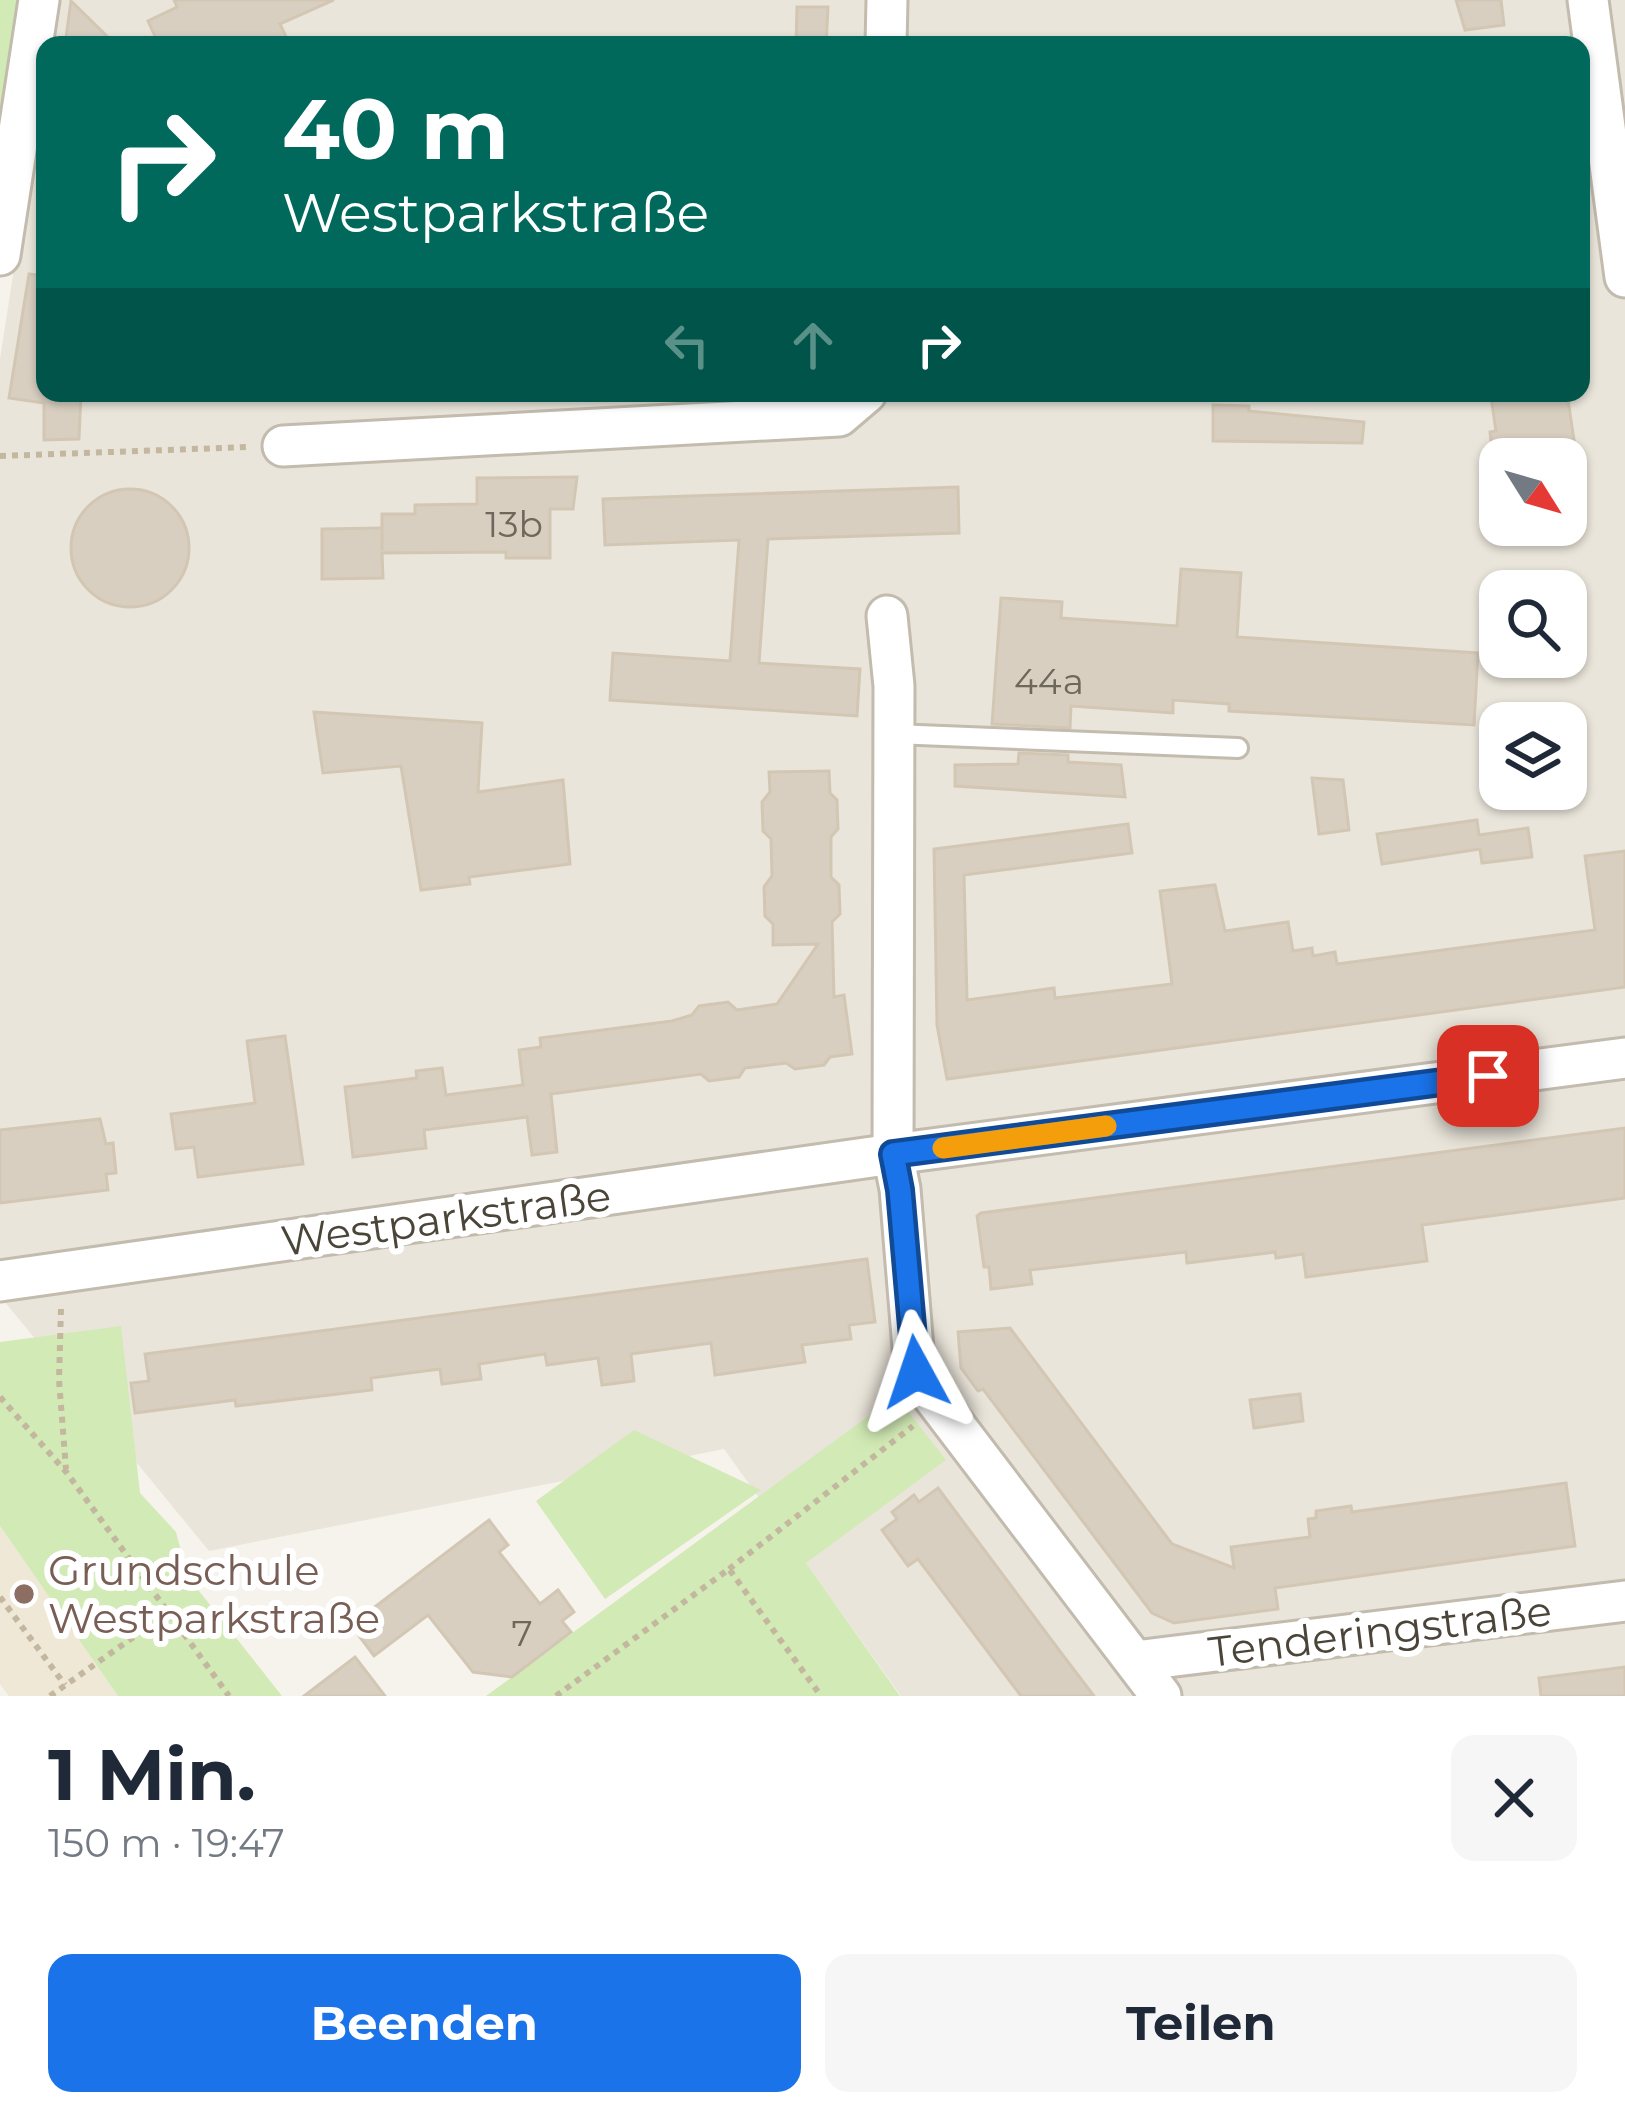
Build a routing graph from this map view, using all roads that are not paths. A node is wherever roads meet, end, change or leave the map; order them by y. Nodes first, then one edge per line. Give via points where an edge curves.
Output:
1 (39, 0) edge
2 (887, 0) edge
3 (1588, 0) edge
4 (886, 36) edge
5 (1589, 36) edge
6 (1590, 73) edge
7 (1591, 110) edge
8 (1623, 252) edge
9 (0, 255) edge
10 (855, 402) edge
11 (283, 446) road end
12 (887, 616) dead end
13 (894, 734) junction
14 (1238, 748) dead end
15 (1625, 1058) edge
16 (893, 1154) junction
17 (0, 1281) edge
18 (1625, 1601) edge
19 (1135, 1661) junction
20 (1161, 1696) edge

1 - 9 street
2 - 4 street
3 - 5 street
6 - 7 street
7 - 8 street
10 - 11 street via 839,416
12 - 13 street
13 - 14 lane
13 - 16 street
15 - 16 street, Westparkstraße
16 - 17 street, Westparkstraße
16 - 19 street via 916,1372
18 - 19 street, Tenderingstraße
19 - 20 street

